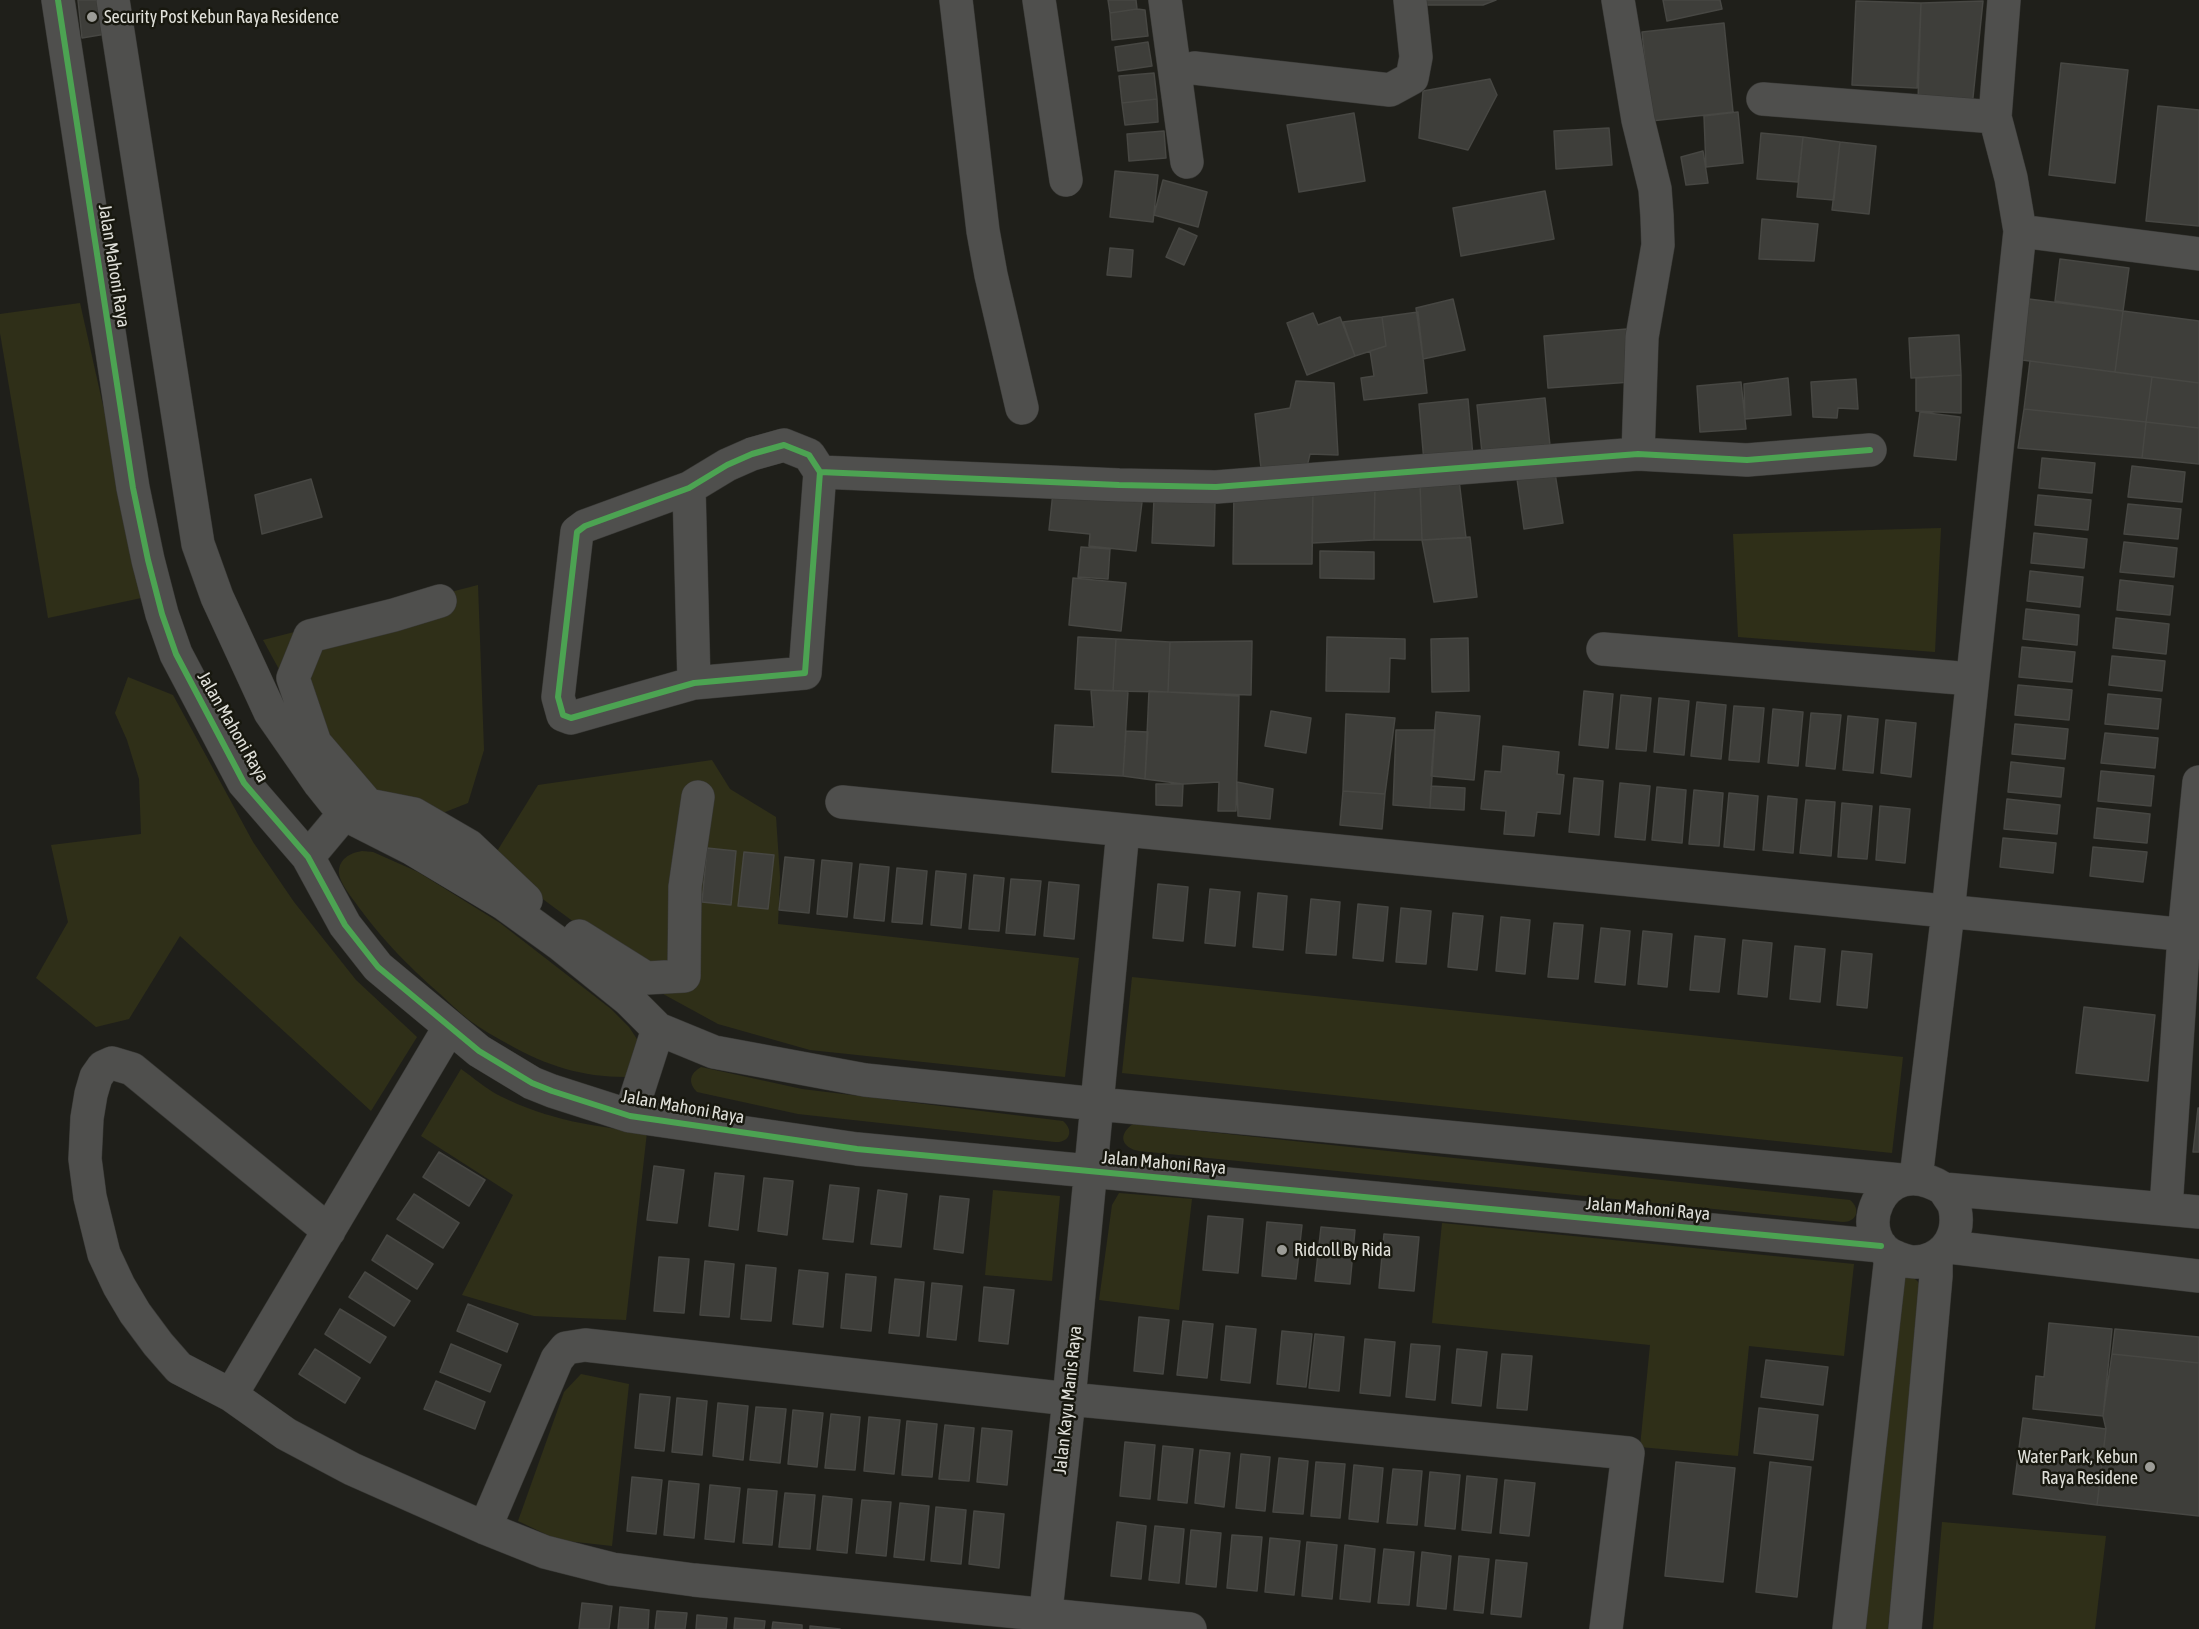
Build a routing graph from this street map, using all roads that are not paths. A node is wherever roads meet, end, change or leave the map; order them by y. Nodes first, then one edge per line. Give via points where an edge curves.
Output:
1 (58, 0) edge
2 (113, 0) edge
3 (956, 0) edge
4 (1039, 0) edge
5 (1166, 0) edge
6 (1410, 0) edge
7 (1618, 0) edge
8 (2004, 0) edge
9 (1194, 68) dead end
10 (1762, 99) dead end
11 (1995, 117) junction
12 (1187, 162) dead end
13 (1066, 180) dead end
14 (2020, 231) junction
15 (2199, 254) edge
16 (1022, 408) dead end
17 (1870, 450) dead end
18 (1638, 454) junction
19 (820, 472) junction
20 (689, 488) junction
21 (440, 601) dead end
22 (1603, 649) dead end
23 (1972, 679) junction
24 (694, 683) junction
25 (2199, 782) edge
26 (698, 797) dead end
27 (842, 802) dead end
28 (344, 814) junction
29 (1123, 830) junction
30 (308, 857) junction
31 (463, 860) junction
32 (1948, 912) junction
33 (2192, 936) edge
34 (449, 1028) junction
35 (658, 1029) junction
36 (1097, 1104) junction
37 (630, 1116) junction
38 (1090, 1171) junction
39 (1920, 1182) junction
40 (2166, 1208) junction
41 (2199, 1212) edge
42 (329, 1231) junction
43 (1886, 1251) junction
44 (1942, 1252) junction
45 (2199, 1276) edge
46 (231, 1395) junction
47 (1069, 1399) junction
48 (485, 1528) junction
49 (1044, 1622) edge
50 (1190, 1629) edge
51 (1606, 1629) edge
52 (1849, 1629) edge
53 (1905, 1629) edge

1 - 30 street, Jalan Mahoni Raya via 133,488 162,614 176,654 244,783
2 - 28 street via 198,544 217,597 270,712
3 - 16 street via 983,231
4 - 13 street
5 - 12 street
6 - 9 street via 1416,57 1412,78 1390,90
7 - 18 street via 1657,216 1658,245 1642,337
8 - 11 street
10 - 11 street
11 - 14 street
14 - 15 street
14 - 23 street
17 - 18 street via 1747,460
18 - 19 street via 1216,487
19 - 20 street via 809,455 784,445 727,465
19 - 24 street via 805,673
20 - 24 street
20 - 24 street via 577,532 558,697 563,715 571,718
21 - 31 street via 310,636 293,678 315,743 368,805 414,814
22 - 23 street
23 - 32 street
25 - 33 street
26 - 31 street via 685,887 684,976 646,978
27 - 29 street
28 - 30 street
28 - 31 street
29 - 32 street
29 - 36 street, Jalan Kayu Manis Raya
30 - 34 street, Jalan Mahoni Raya via 345,926 378,967
31 - 35 street via 503,903 629,1000
32 - 33 street
32 - 39 street
33 - 40 street
34 - 37 street, Jalan Mahoni Raya via 479,1052 532,1083
34 - 42 street
35 - 36 street via 714,1052 865,1080
35 - 37 street
36 - 38 street, Jalan Kayu Manis Raya
36 - 39 street
37 - 38 street, Jalan Mahoni Raya via 857,1149
38 - 43 street, Jalan Mahoni Raya
38 - 47 street, Jalan Kayu Manis Raya
39 - 40 street
39 - 43 street via 1888,1188 1878,1201 1873,1216 1874,1232
39 - 44 street via 1955,1207 1957,1228
40 - 41 street
42 - 46 street
42 - 46 street via 132,1069 112,1063 96,1077 87,1118 85,1159 104,1254 129,1304 179,1368
43 - 44 street via 1913,1263
43 - 52 street
44 - 45 street
44 - 53 street via 1936,1276
46 - 48 street via 286,1434 342,1464
47 - 48 street via 585,1345 567,1348 557,1359
47 - 49 street, Jalan Kayu Manis Raya
47 - 51 street via 1628,1453
48 - 49 street via 544,1552 612,1569
49 - 50 street

